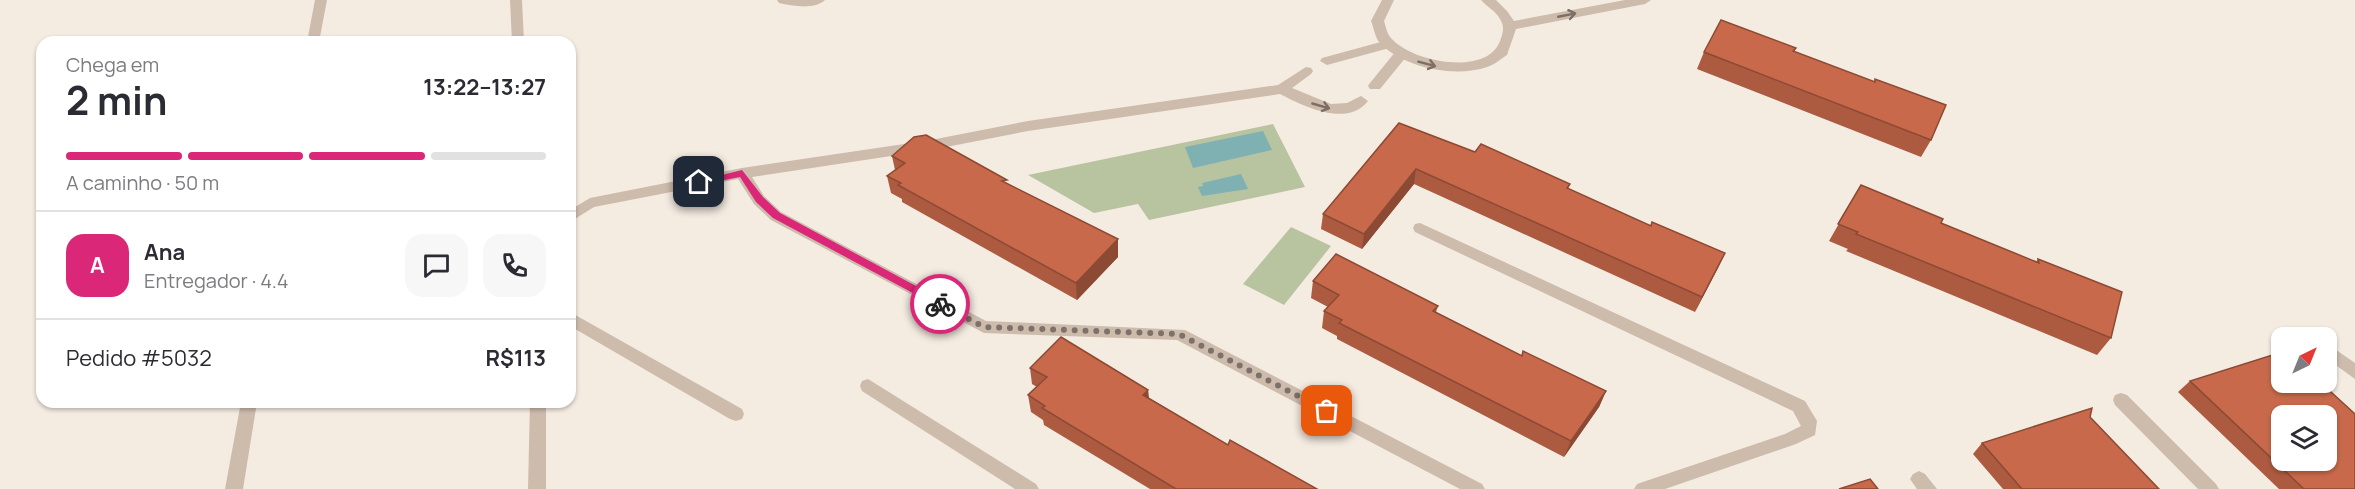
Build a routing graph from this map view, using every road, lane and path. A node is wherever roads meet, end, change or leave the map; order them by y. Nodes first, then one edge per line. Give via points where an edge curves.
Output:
1 (321, 0) edge
2 (516, 0) edge
3 (783, 0) edge
4 (819, 0) edge
5 (1388, 0) edge
6 (1645, 0) edge
7 (1492, 1) edge
8 (1510, 26) junction
9 (314, 36) edge
10 (518, 36) edge
11 (1388, 44) junction
12 (1401, 54) junction
13 (1327, 62) dead end
14 (1305, 71) dead end
15 (1375, 86) dead end
16 (1282, 89) junction
17 (1361, 101) dead end
18 (742, 173) junction
19 (576, 213) edge
20 (1420, 228) dead end
21 (576, 321) edge
22 (2337, 358) edge
23 (2355, 372) edge
24 (868, 386) dead end
25 (2121, 400) dead end
26 (248, 408) edge
27 (538, 408) edge
28 (736, 414) dead end
29 (234, 489) edge
30 (537, 489) edge
31 (1030, 489) edge
32 (1476, 489) edge
33 (1643, 489) edge
34 (2210, 489) edge

1 - 9 street
2 - 10 street
3 - 4 street
5 - 11 street via 1378,20
8 -> 6 street
7 - 8 street
12 -> 8 street via 1438,67 1477,65 1504,50
11 - 12 street
11 - 13 street
12 - 15 street
14 - 16 street
16 -> 17 street via 1327,109 1340,110
16 - 18 street
18 - 19 street via 590,203
18 - 32 street via 759,200 776,216 984,327 1179,334
20 - 33 street via 1799,406 1809,421 1809,430 1790,439
21 - 28 street
22 - 23 street
24 - 31 street
25 - 34 street
26 - 29 street
27 - 30 street

